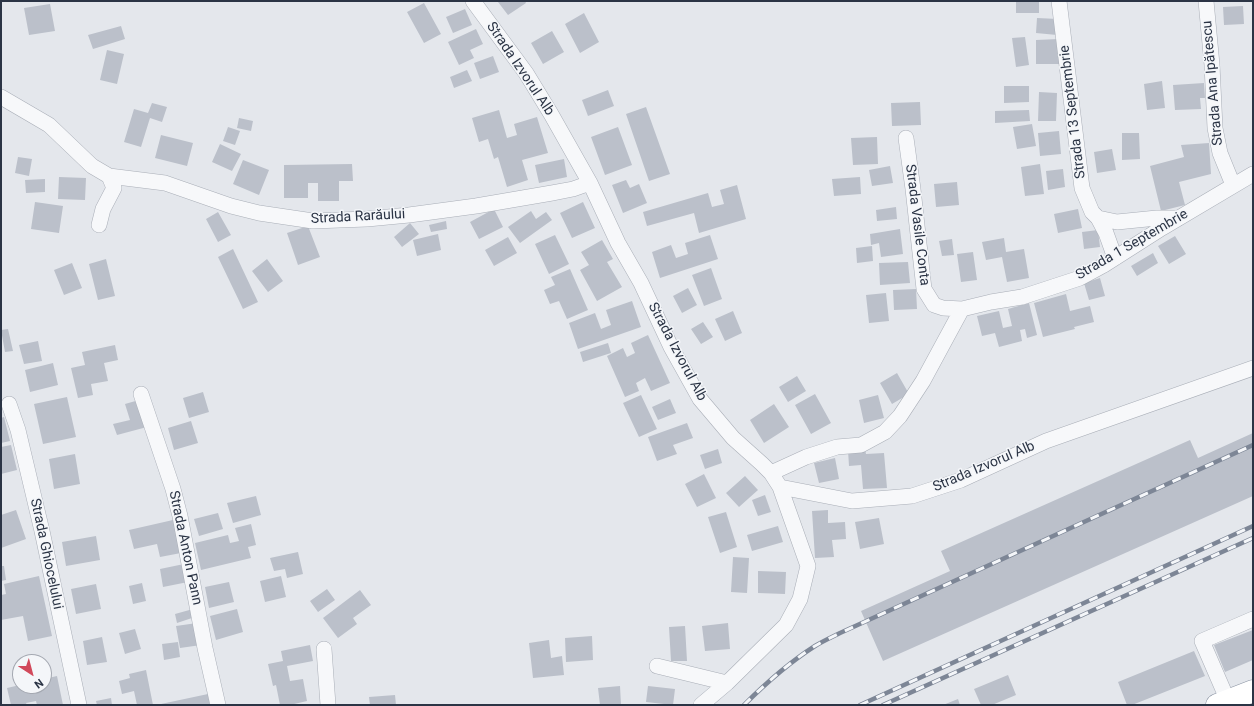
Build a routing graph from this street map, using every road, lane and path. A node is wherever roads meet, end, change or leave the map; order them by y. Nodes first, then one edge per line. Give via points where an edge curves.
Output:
1 (473, 1) edge
2 (1059, 1) edge
3 (1206, 1) edge
4 (1, 97) edge
5 (906, 138) dead end
6 (1253, 174) edge
7 (109, 176) junction
8 (590, 183) junction
9 (1233, 185) junction
10 (1098, 218) junction
11 (1179, 218) junction
12 (99, 225) dead end
13 (1115, 258) junction
14 (962, 309) junction
15 (1253, 368) edge
16 (141, 394) dead end
17 (10, 404) dead end
18 (771, 473) junction
19 (780, 487) junction
20 (1253, 619) edge
21 (324, 649) dead end
22 (657, 666) dead end
23 (727, 683) junction
24 (1253, 691) edge
25 (1222, 703) edge
26 (79, 705) edge
27 (218, 705) edge
28 (328, 705) edge
29 (701, 705) edge

1 - 8 street, Strada Izvorul Alb via 526,74
2 - 10 street, Strada 13 Septembrie via 1082,188 1092,212
3 - 9 street, Strada Ana Ipătescu via 1215,128 1220,153
4 - 7 street, Strada Rarăului via 49,126 92,166
5 - 14 street, Strada Vasile Conta via 924,289 934,306
6 - 9 street, Strada 1 Septembrie
7 - 8 street, Strada Rarăului via 165,183 259,213 313,221 409,215 552,193
7 - 12 street via 114,188 103,209
8 - 18 street, Strada Izvorul Alb via 618,243 700,399 732,438
9 - 11 street, Strada 1 Septembrie
10 - 11 street via 1116,222
10 - 13 street, Strada 13 Septembrie
11 - 13 street, Strada 1 Septembrie
13 - 14 street, Strada 1 Septembrie via 1080,278 1022,297
14 - 18 street via 923,381 900,416 885,432 861,445 837,447 806,457
15 - 19 street, Strada Izvorul Alb via 1046,441 961,480 912,496 852,502
16 - 27 street, Strada Anton Pann via 174,489
17 - 26 street, Strada Ghiocelului via 40,524
18 - 19 street, Strada Izvorul Alb
19 - 23 street via 808,566 800,599 786,625
20 - 25 street via 1202,641
21 - 28 street
22 - 23 street
23 - 29 street
24 - 25 highway

